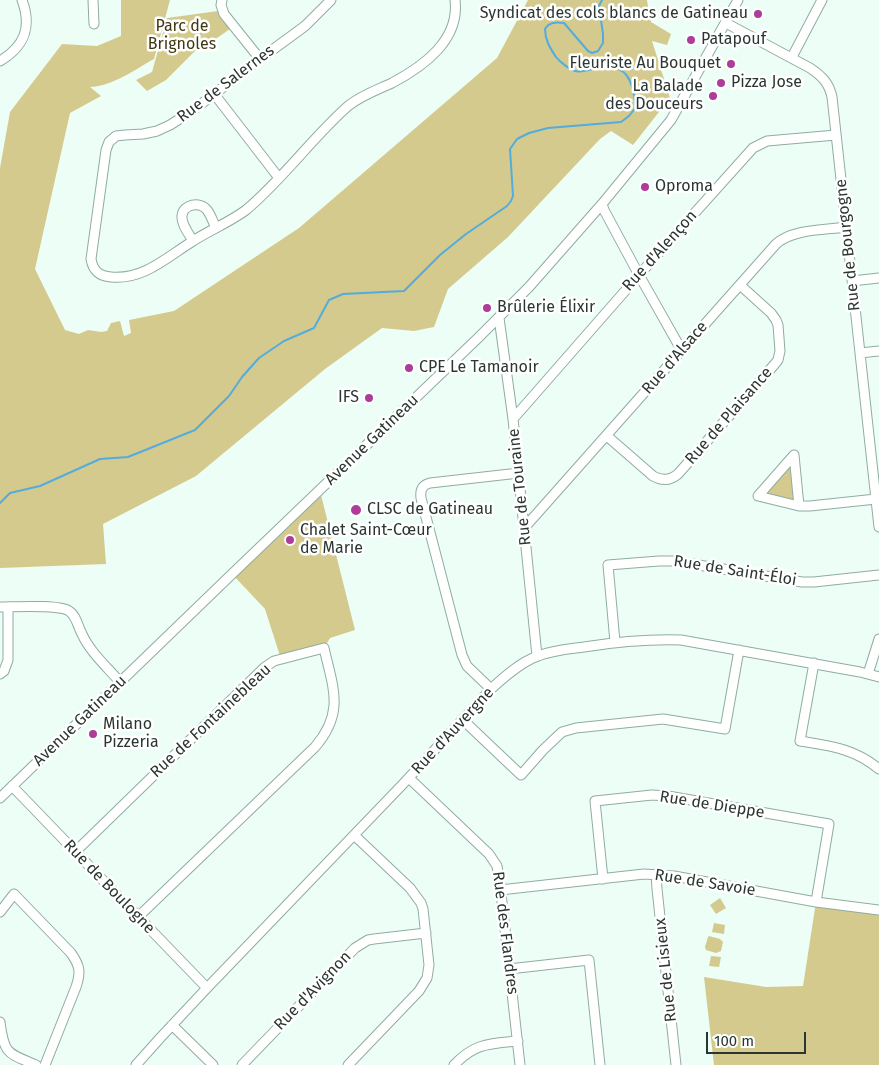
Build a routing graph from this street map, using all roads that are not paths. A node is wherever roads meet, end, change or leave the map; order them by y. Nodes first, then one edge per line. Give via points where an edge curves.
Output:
1 (22, 0) edge
2 (93, 0) edge
3 (222, 0) edge
4 (331, 0) edge
5 (455, 0) edge
6 (738, 0) edge
7 (822, 0) edge
8 (726, 23) junction
9 (94, 24) dead end
10 (792, 57) junction
11 (260, 59) junction
12 (0, 60) edge
13 (214, 95) junction
14 (836, 135) junction
15 (279, 178) junction
16 (602, 204) junction
17 (846, 227) junction
18 (216, 228) junction
19 (193, 241) junction
20 (639, 275) junction
21 (879, 278) edge
22 (852, 281) junction
23 (740, 285) junction
24 (499, 318) junction
25 (682, 350) junction
26 (879, 350) edge
27 (860, 352) junction
28 (513, 419) junction
29 (878, 423) edge
30 (868, 424) junction
31 (607, 436) junction
32 (518, 473) junction
33 (876, 499) junction
34 (799, 506) junction
35 (525, 527) junction
36 (879, 527) edge
37 (879, 575) edge
38 (4, 607) edge
39 (879, 639) edge
40 (615, 642) junction
41 (739, 650) junction
42 (537, 656) junction
43 (814, 663) junction
44 (0, 674) edge
45 (868, 674) junction
46 (879, 678) edge
47 (120, 682) junction
48 (492, 690) junction
49 (463, 720) junction
50 (879, 769) edge
51 (409, 778) junction
52 (12, 786) junction
53 (0, 798) edge
54 (354, 835) junction
55 (75, 852) junction
56 (656, 874) junction
57 (603, 879) junction
58 (500, 890) junction
59 (816, 902) junction
60 (879, 910) edge
61 (0, 912) edge
62 (138, 917) junction
63 (426, 933) junction
64 (510, 968) junction
65 (207, 988) junction
66 (0, 1022) edge
67 (172, 1025) junction
68 (518, 1041) junction
69 (36, 1065) edge
70 (44, 1065) edge
71 (136, 1065) edge
72 (213, 1065) edge
73 (242, 1065) edge
74 (348, 1065) edge
75 (454, 1065) edge
76 (520, 1065) edge
77 (600, 1065) edge
78 (676, 1065) edge

1 - 12 street via 27,24 25,32 19,46
2 - 9 street
3 - 11 street via 224,14
4 - 11 street, Rue de Salernes via 305,26
5 - 15 street, Rue de Salernes via 455,19 450,34 430,58 402,78 343,110
6 - 8 street, Avenue Gatineau
7 - 10 street
8 - 10 street, Rue de Bourgogne
8 - 16 street, Avenue Gatineau via 671,120
10 - 14 street, Rue de Bourgogne via 818,73 827,83 832,97
11 - 13 street, Rue de Salernes
13 - 15 street
13 - 19 street, Rue de Salernes via 163,129 120,135 109,142 91,259 95,271 102,276 127,277 156,266
14 - 17 street, Rue de Bourgogne
14 - 20 street, Rue d'Alençon via 767,141 753,148
15 - 18 street, Rue de Salernes via 244,211
16 - 20 street
16 - 24 street, Avenue Gatineau
17 - 22 street, Rue de Bourgogne
17 - 23 street, Rue d'Alsace via 792,234 782,239
18 - 19 street, Rue de Salernes
18 - 19 street via 204,207 186,208 182,216
20 - 25 street
20 - 28 street, Rue d'Alençon
21 - 22 street
22 - 27 street, Rue de Bourgogne
23 - 25 street, Rue d'Alsace
23 - 31 street, Rue de Plaisance via 774,316 778,325 780,356 678,474 670,480 658,479
24 - 28 street, Rue de Touraine
24 - 47 street, Avenue Gatineau
25 - 31 street, Rue d'Alsace
26 - 27 street
27 - 30 street, Rue de Bourgogne
28 - 32 street, Rue de Touraine
29 - 30 street
30 - 33 street, Rue de Bourgogne
31 - 35 street, Rue d'Alsace
32 - 35 street, Rue de Touraine
32 - 48 street via 430,483 423,486 420,494 462,655 471,671
33 - 34 street
33 - 36 street, Rue de Bourgogne
34 - 34 street via 758,496 794,455 795,463
35 - 42 street, Rue de Touraine
37 - 40 street, Rue de Saint-Éloi via 802,582 674,561 608,565
38 - 44 street via 8,660
38 - 47 street via 56,607 70,612 89,647
39 - 45 street
40 - 41 street, Rue d'Auvergne via 671,640
40 - 42 street, Rue d'Auvergne
41 - 43 street, Rue d'Auvergne
41 - 49 street via 725,728 663,718 576,728 562,732 521,775
42 - 48 street, Rue d'Auvergne via 516,668
43 - 45 street, Rue d'Auvergne
43 - 50 street via 800,741 857,754
45 - 46 street, Rue d'Auvergne
47 - 52 street, Avenue Gatineau
48 - 49 street, Rue d'Auvergne
49 - 51 street, Rue d'Auvergne
51 - 54 street, Rue d'Auvergne
51 - 58 street, Rue des Flandres via 494,860
52 - 53 street, Avenue Gatineau
52 - 55 street, Rue de Boulogne
54 - 63 street via 418,898
54 - 65 street, Rue d'Auvergne
55 - 62 street, Rue de Boulogne
55 - 62 street, Rue de Fontainebleau via 265,667 324,648 334,696 332,720 326,733
56 - 57 street, Rue de Savoie
56 - 59 street, Rue de Savoie
56 - 78 street, Rue de Lisieux
57 - 58 street, Rue de Savoie
57 - 59 street, Rue de Dieppe via 595,801 668,796 829,824
58 - 64 street, Rue des Flandres
59 - 60 street, Rue de Savoie
61 - 70 street via 14,894 71,953 80,970
62 - 65 street, Rue de Boulogne
63 - 73 street, Rue d'Avignon via 368,940 355,948
63 - 74 street via 429,965 424,984
64 - 68 street, Rue des Flandres
64 - 77 street via 588,960
65 - 67 street, Rue d'Auvergne
66 - 69 street via 2,1041 7,1050
67 - 71 street, Rue d'Auvergne
67 - 72 street
68 - 75 street via 478,1047
68 - 76 street, Rue des Flandres

